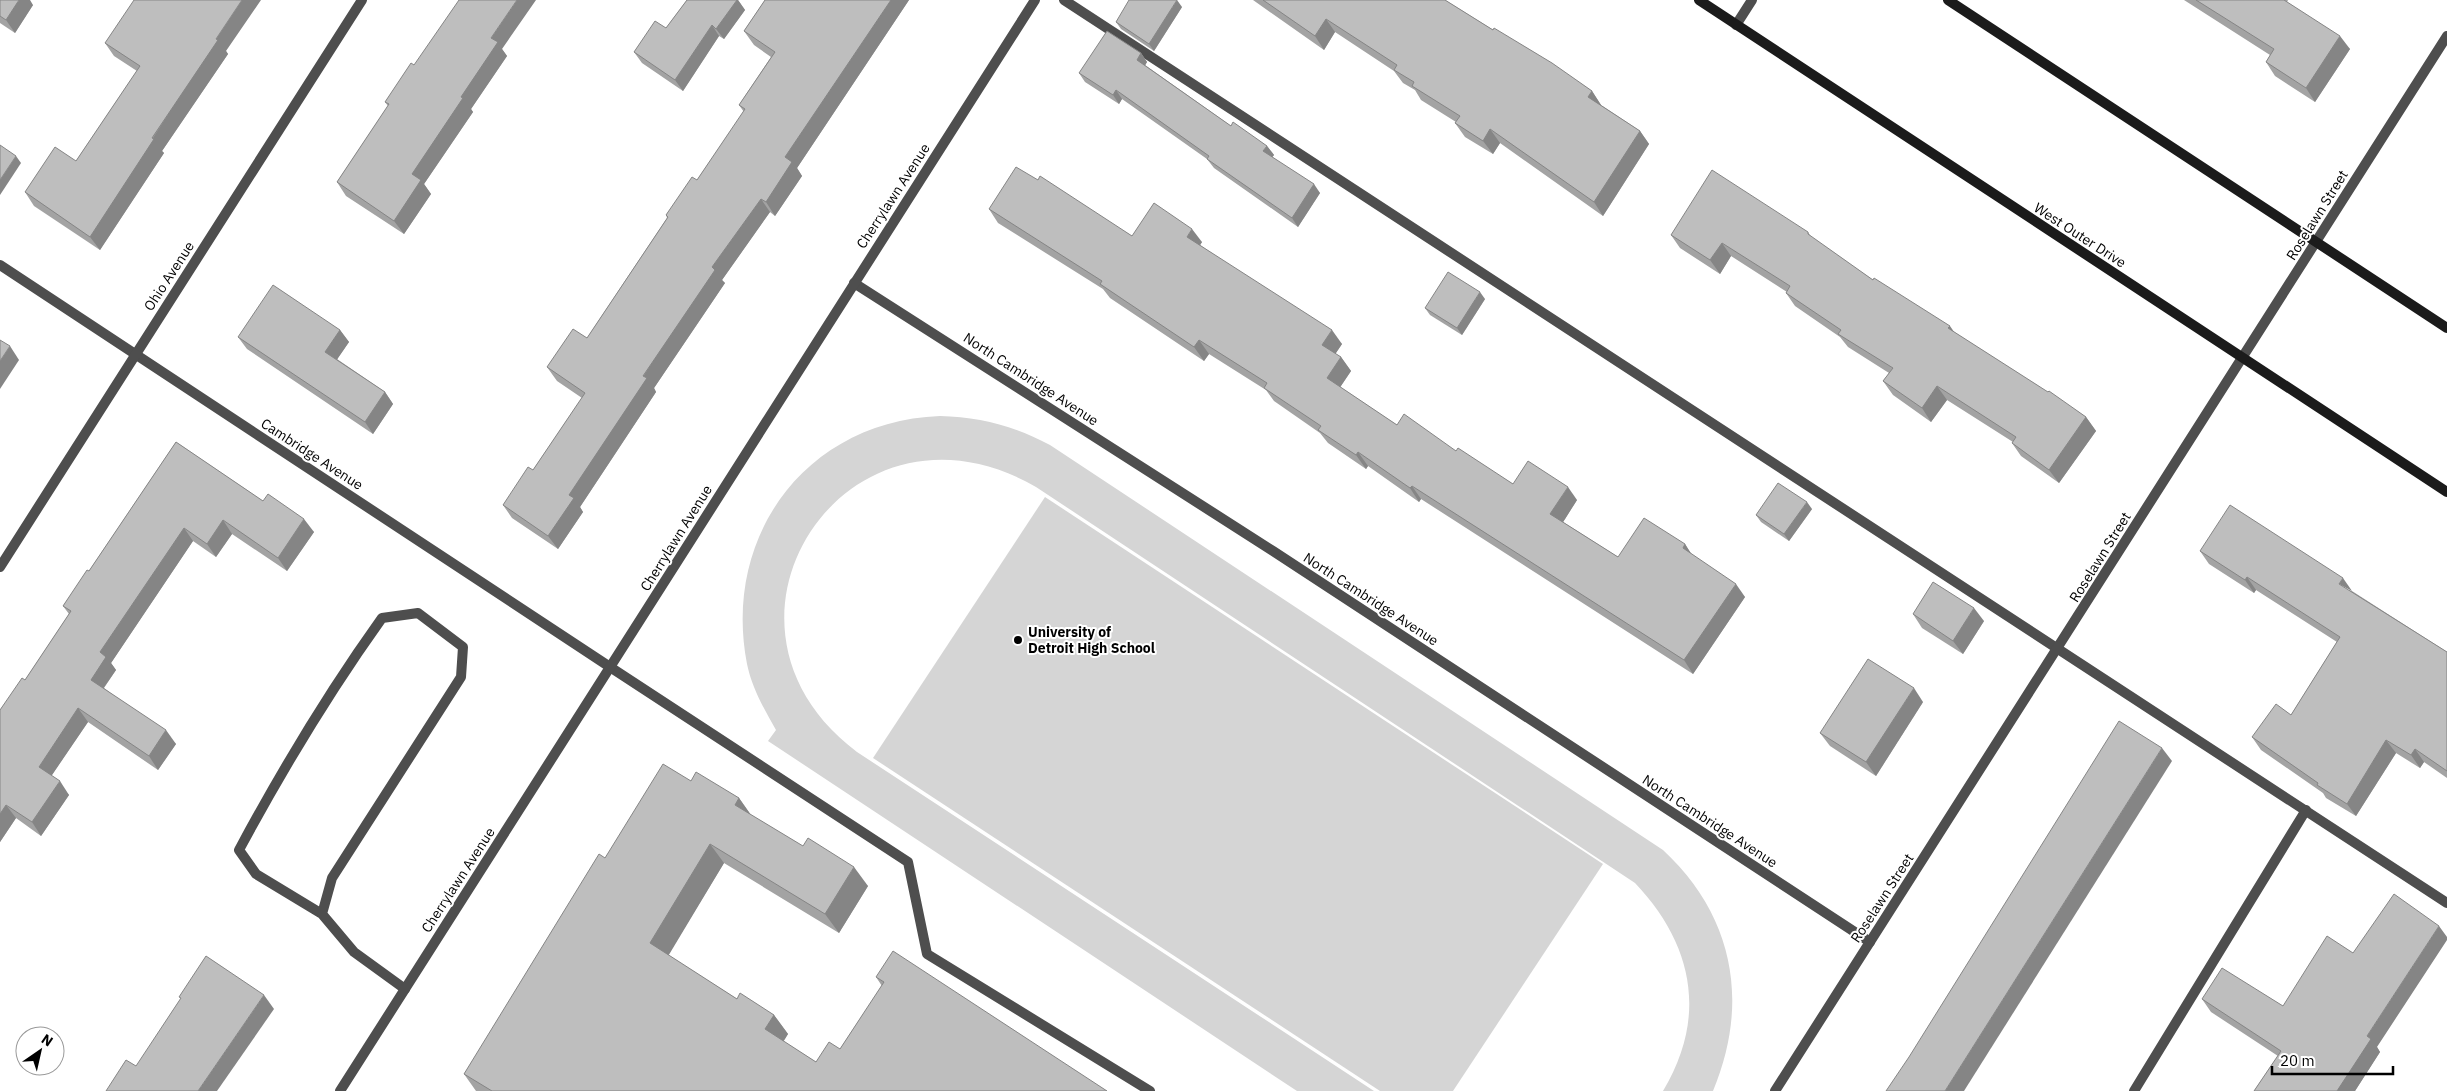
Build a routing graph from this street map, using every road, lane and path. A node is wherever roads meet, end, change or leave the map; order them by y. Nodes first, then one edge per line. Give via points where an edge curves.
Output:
1 (362, 0) edge
2 (1035, 0) edge
3 (1064, 0) edge
4 (1699, 0) edge
5 (1752, 0) edge
6 (1948, 0) edge
7 (1736, 24) junction
8 (2447, 36) edge
9 (2316, 242) junction
10 (0, 265) edge
11 (854, 283) junction
12 (2447, 328) edge
13 (136, 355) junction
14 (2243, 358) junction
15 (2447, 492) edge
16 (0, 567) edge
17 (2058, 648) junction
18 (610, 667) junction
19 (2306, 810) junction
20 (2447, 903) edge
21 (322, 914) junction
22 (1870, 942) junction
23 (405, 989) junction
24 (340, 1091) edge
25 (1150, 1091) edge
26 (1775, 1091) edge
27 (2134, 1091) edge

1 - 13 street, Ohio Avenue
2 - 11 street, Cherrylawn Avenue
3 - 17 street
4 - 7 main road, West Outer Drive
5 - 7 street
6 - 9 main road
7 - 14 main road, West Outer Drive
8 - 9 street, Roselawn Street
9 - 12 main road
9 - 14 street, Roselawn Street
10 - 13 street, Cambridge Avenue
11 - 18 street, Cherrylawn Avenue
11 - 22 street, North Cambridge Avenue via 1265,545
13 - 16 street, Ohio Avenue
13 - 18 street, Cambridge Avenue
14 - 15 main road, West Outer Drive
14 - 17 street, Roselawn Street
17 - 19 street
17 - 22 street, Roselawn Street
18 - 23 street, Cherrylawn Avenue
18 - 25 street, Cambridge Avenue via 908,862 927,954
19 - 20 street
19 - 27 street
21 - 21 street via 332,878 461,677 463,647 418,613 382,618 344,670 270,791 239,850 256,874
21 - 23 street via 354,952
22 - 26 street, Roselawn Street
23 - 24 street, Cherrylawn Avenue

